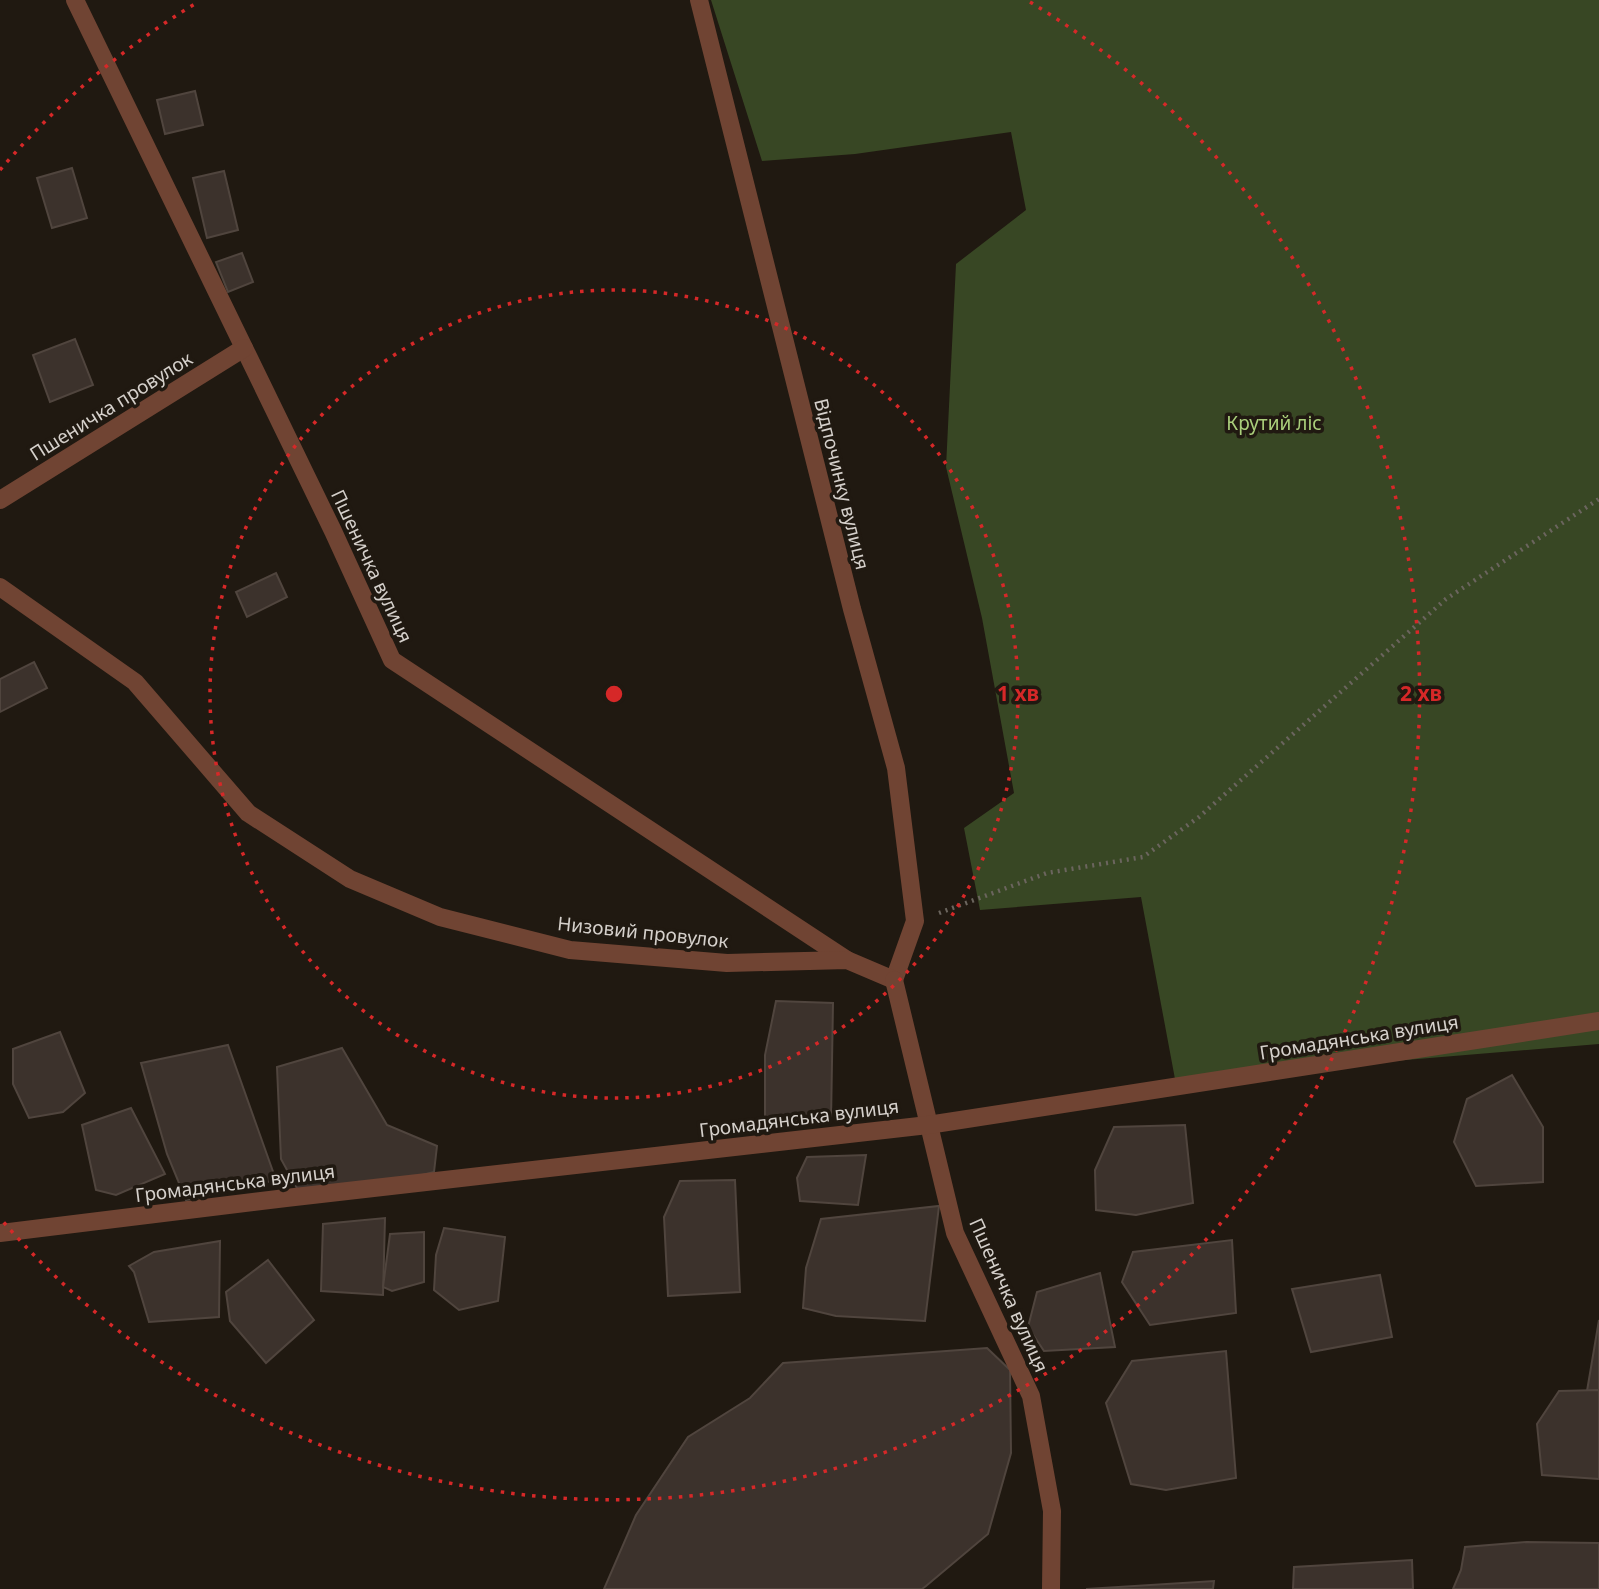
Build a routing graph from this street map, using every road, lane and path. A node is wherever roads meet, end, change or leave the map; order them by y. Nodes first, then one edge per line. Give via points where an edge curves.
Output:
1 (75, 0) edge
2 (699, 0) edge
3 (244, 348) junction
4 (1599, 499) edge
5 (0, 500) edge
6 (0, 587) edge
7 (915, 921) junction
8 (847, 960) junction
9 (894, 980) junction
10 (1599, 1021) edge
11 (928, 1125) junction
12 (0, 1233) edge
13 (1051, 1589) edge

1 - 3 street, Пшеничка вулиця
2 - 7 street, Відпочинку вулиця via 896,768
3 - 5 street, Пшеничка провулок
3 - 8 street, Пшеничка вулиця via 392,660
4 - 7 path via 1446,599 1199,817 1143,857 1046,873
6 - 8 street, Низовий провулок via 135,682 248,813 349,879 440,917 570,950 727,963
7 - 9 street, Відпочинку вулиця
8 - 9 street, Низовий провулок
9 - 11 street, Пшеничка вулиця
10 - 11 street, Громадянська вулиця
11 - 12 street, Громадянська вулиця
11 - 13 street, Пшеничка вулиця via 955,1233 1031,1396 1052,1511

